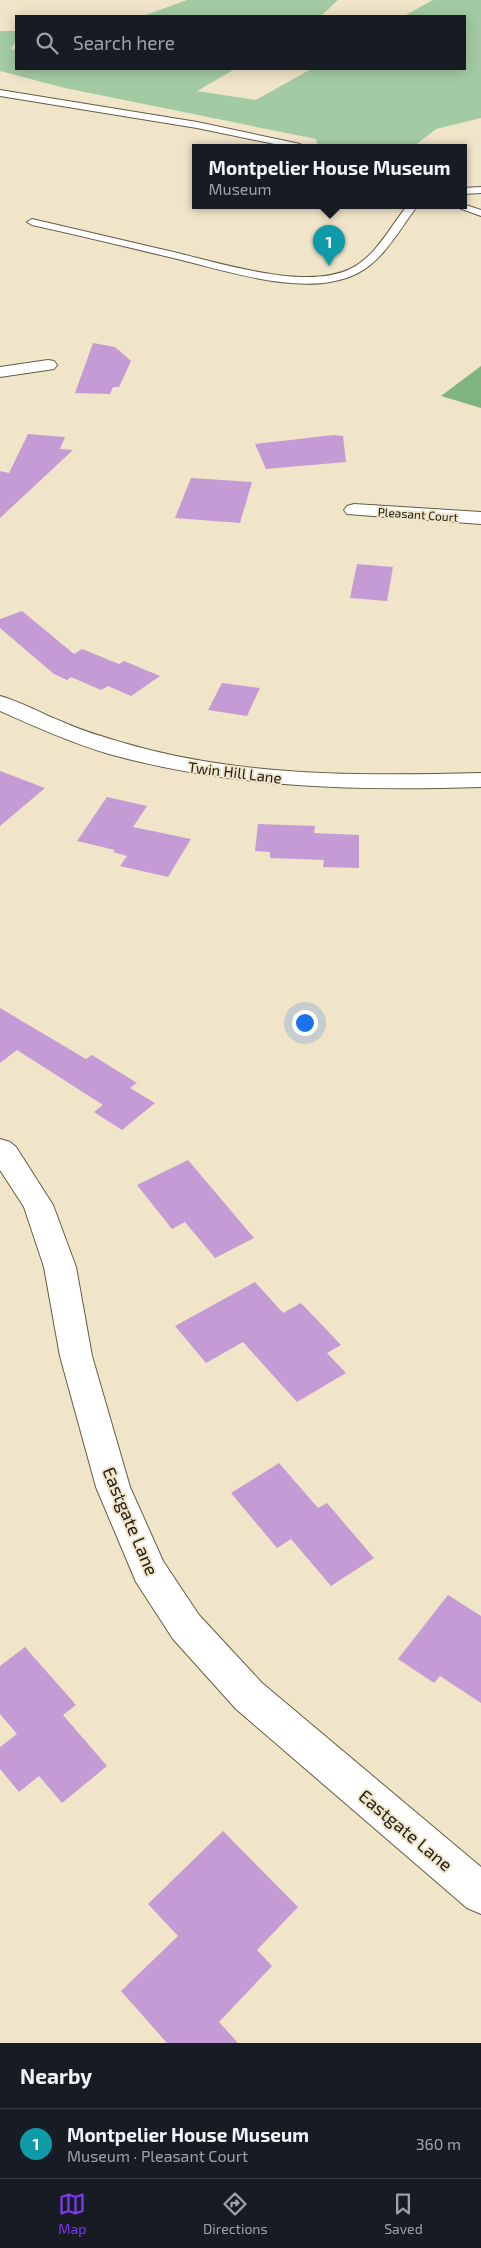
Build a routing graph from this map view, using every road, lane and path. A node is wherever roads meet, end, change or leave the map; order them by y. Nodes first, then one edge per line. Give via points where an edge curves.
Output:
1 (0, 93) edge
2 (285, 144) edge
3 (481, 190) edge
4 (467, 192) edge
5 (410, 209) edge
6 (467, 209) edge
7 (481, 213) edge
8 (32, 222) dead end
9 (48, 365) dead end
10 (0, 372) edge
11 (354, 510) dead end
12 (481, 518) edge
13 (0, 703) edge
14 (481, 780) edge
15 (0, 1150) edge
16 (481, 1894) edge

1 - 2 lane
3 - 4 lane
5 - 8 lane via 364,264 337,276 310,279 270,277
6 - 7 lane
9 - 10 street
11 - 12 street, Pleasant Court
13 - 14 street, Twin Hill Lane via 59,730 153,759 203,770 325,781
15 - 16 street, Eastgate Lane via 38,1205 60,1266 76,1356 113,1487 149,1571 186,1627 249,1696

